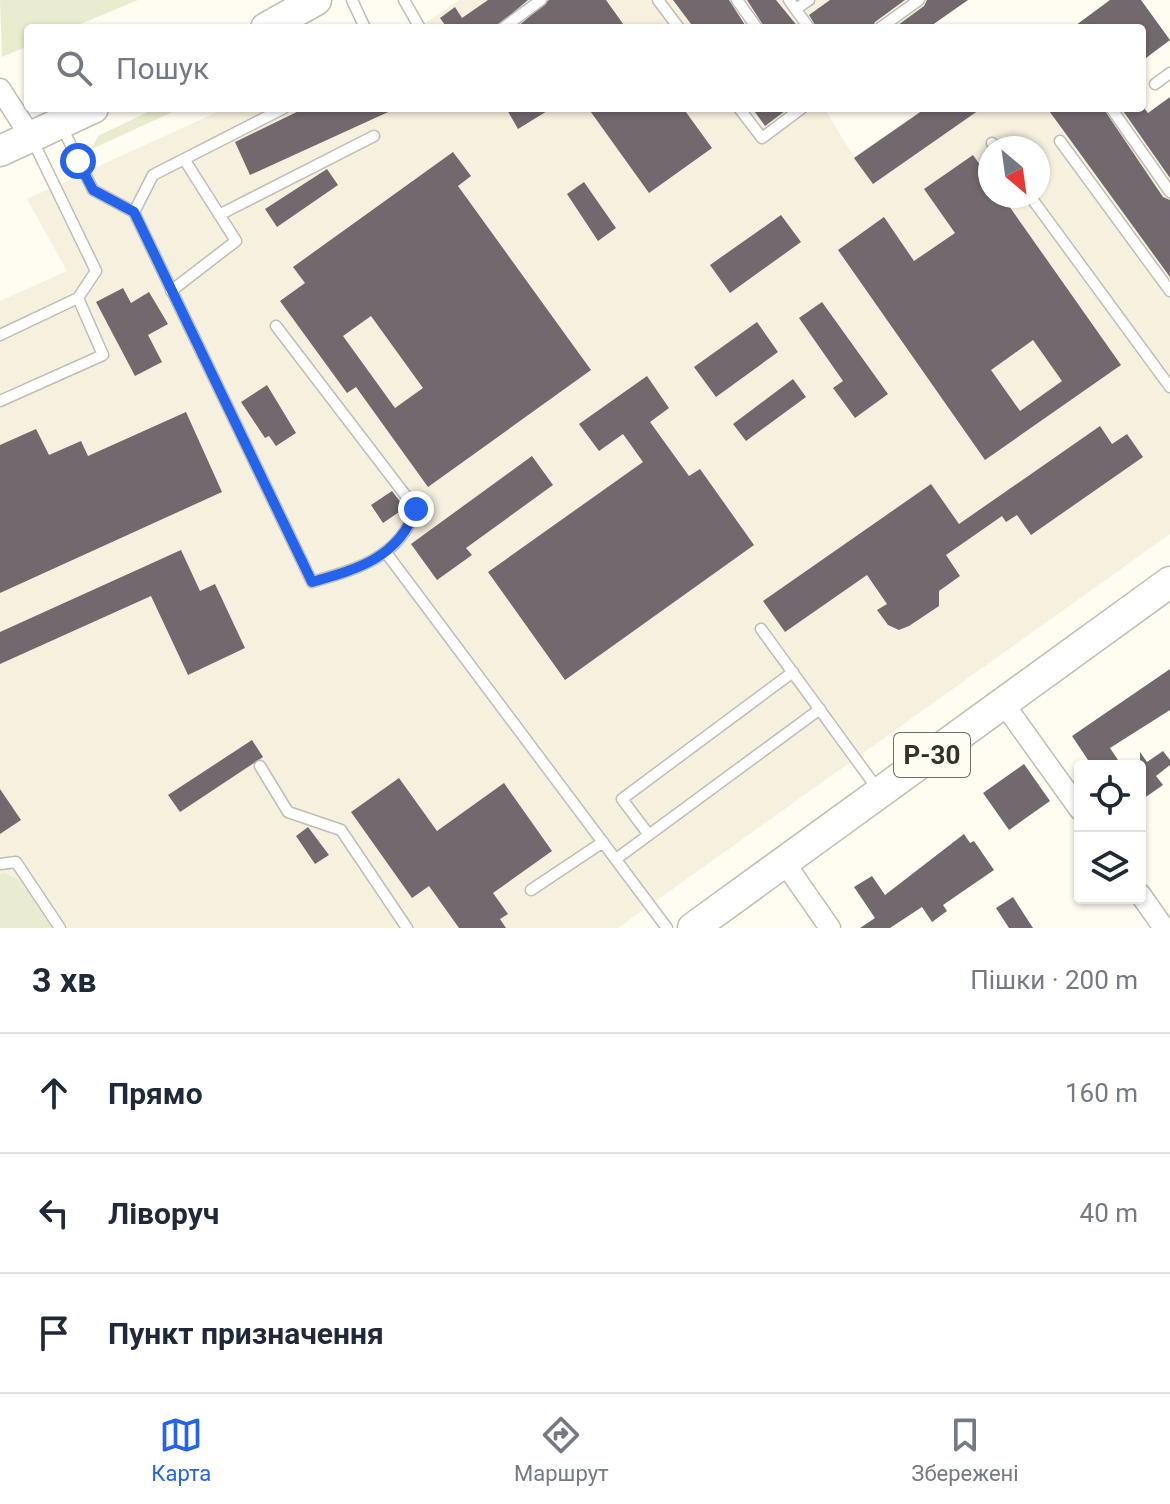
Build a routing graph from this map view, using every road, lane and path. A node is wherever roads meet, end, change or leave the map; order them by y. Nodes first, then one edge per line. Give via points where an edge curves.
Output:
1 (316, 0) edge
2 (352, 0) edge
3 (404, 0) edge
4 (541, 0) edge
5 (658, 0) edge
6 (737, 0) edge
7 (809, 0) edge
8 (919, 0) edge
9 (792, 5) edge
10 (273, 24) edge
11 (363, 24) edge
12 (418, 24) edge
13 (508, 24) edge
14 (676, 24) edge
15 (754, 24) edge
16 (806, 24) edge
17 (886, 24) edge
18 (1170, 73) edge
19 (1155, 84) dead end
20 (0, 89) edge
21 (85, 112) edge
22 (276, 112) edge
23 (742, 112) edge
24 (797, 112) edge
25 (1114, 112) edge
26 (60, 124) junction
27 (374, 136) dead end
28 (31, 137) junction
29 (1060, 141) dead end
30 (0, 151) edge
31 (184, 159) junction
32 (1170, 192) edge
33 (1039, 208) edge
34 (134, 212) junction
35 (219, 215) junction
36 (171, 291) junction
37 (1170, 291) edge
38 (78, 298) junction
39 (276, 326) dead end
40 (0, 335) edge
41 (1170, 387) edge
42 (0, 401) edge
43 (387, 554) junction
44 (1170, 582) edge
45 (761, 629) dead end
46 (793, 672) junction
47 (1004, 704) junction
48 (820, 709) junction
49 (260, 766) dead end
50 (880, 793) junction
51 (1074, 802) edge
52 (649, 835) junction
53 (603, 842) junction
54 (616, 859) junction
55 (784, 862) junction
56 (0, 864) edge
57 (531, 890) dead end
58 (1146, 902) edge
59 (60, 928) edge
60 (407, 928) edge
61 (667, 928) edge
62 (693, 928) edge
63 (830, 928) edge
64 (1164, 928) edge

1 - 10 main road
2 - 11 lane
3 - 12 lane
4 - 13 lane
5 - 14 lane
6 - 15 lane
7 - 9 lane
8 - 17 lane
9 - 16 lane
18 - 19 lane
20 - 28 street
21 - 26 main road
22 - 31 lane
23 - 24 lane via 762,138
25 - 32 lane
26 - 28 main road
26 - 34 lane via 93,190
27 - 35 lane
28 - 30 main road
28 - 38 lane via 96,271
29 - 37 lane
31 - 34 lane via 153,175
31 - 35 lane
33 - 41 lane
34 - 36 lane
35 - 36 lane via 236,241
36 - 43 lane via 312,582
38 - 40 lane
38 - 42 lane via 103,355
39 - 43 lane via 413,501 412,520
43 - 53 lane
44 - 47 main road, Р-30
45 - 46 lane
46 - 48 lane
46 - 52 lane via 622,799
47 - 50 main road, Р-30
47 - 51 street
48 - 50 lane
48 - 52 lane
49 - 60 lane via 288,812 341,830
50 - 55 main road, Р-30
52 - 54 lane
53 - 54 lane
53 - 57 lane
54 - 61 lane
55 - 62 main road, Р-30
55 - 63 street
56 - 59 lane via 16,862
58 - 64 street

